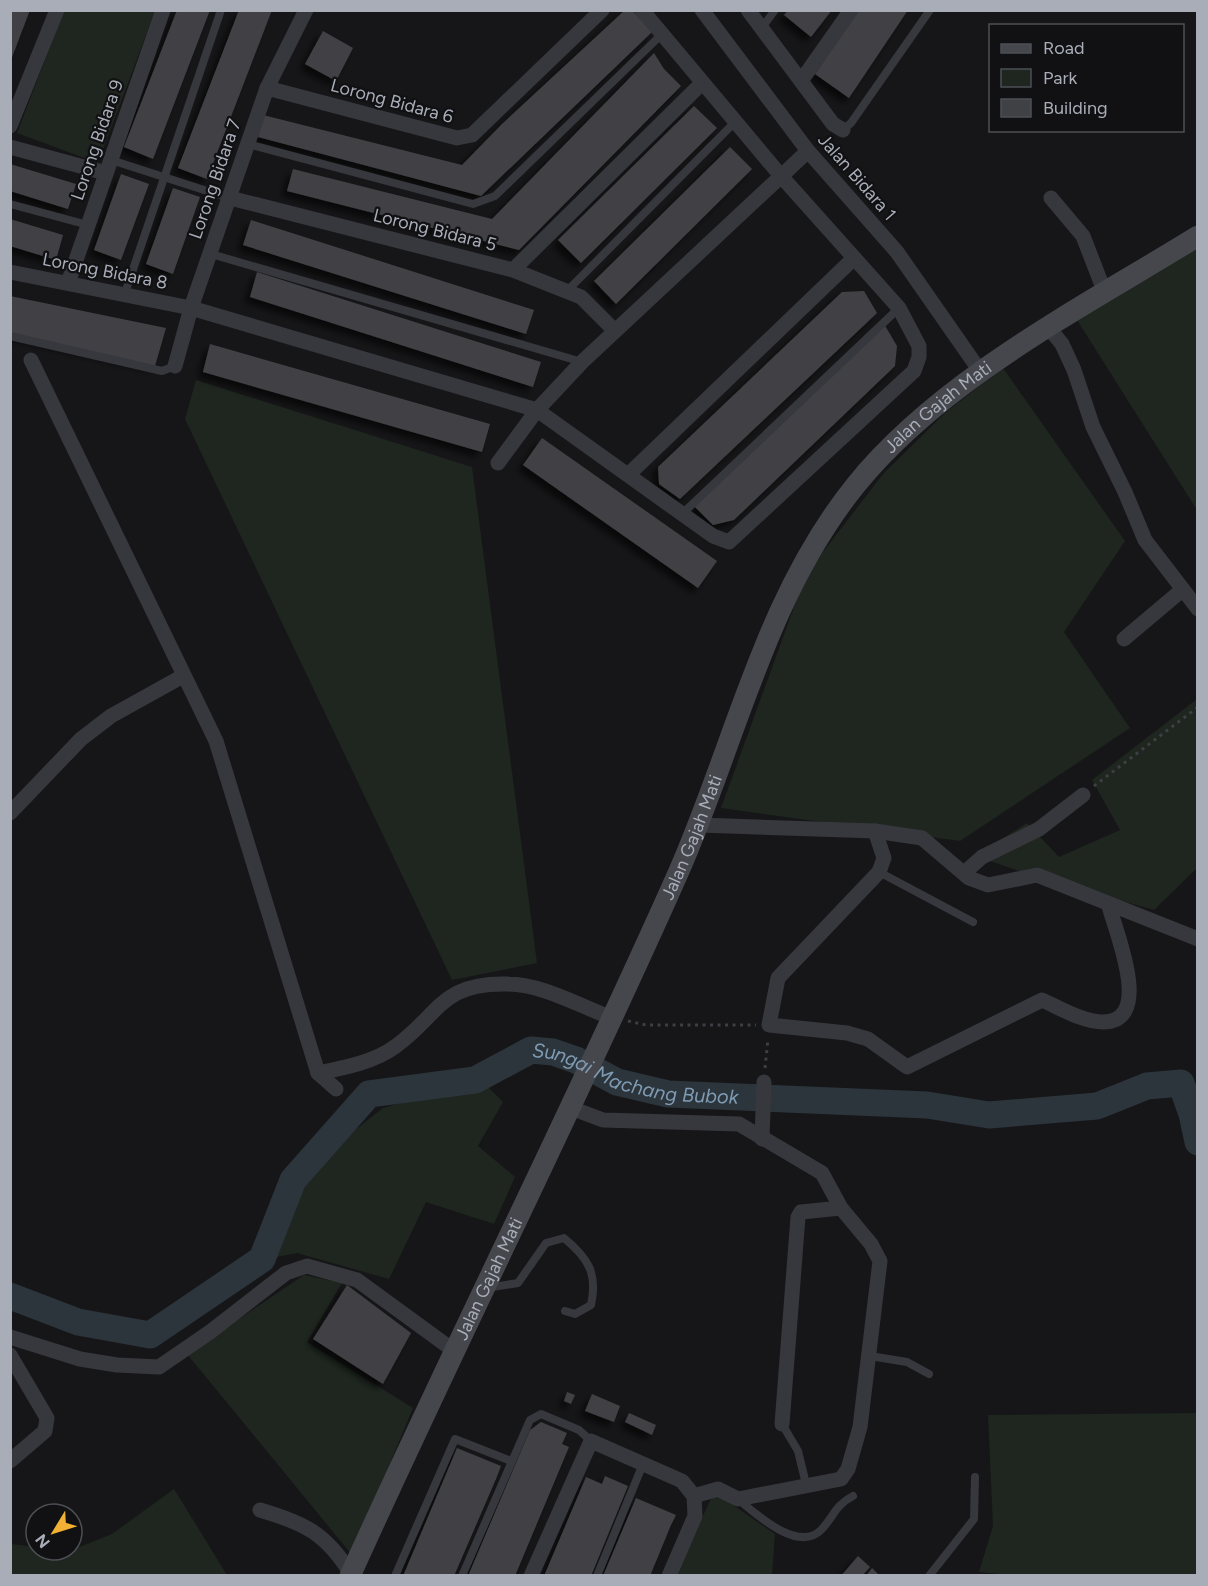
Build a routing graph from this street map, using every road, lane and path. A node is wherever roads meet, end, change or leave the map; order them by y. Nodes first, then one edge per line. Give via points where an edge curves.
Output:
1 (57, 10) edge
2 (163, 10) edge
3 (221, 10) edge
4 (306, 10) edge
5 (602, 10) edge
6 (642, 10) edge
7 (747, 10) edge
8 (775, 10) edge
9 (851, 10) edge
10 (930, 10) edge
11 (705, 12) edge
12 (761, 29) junction
13 (662, 34) junction
14 (801, 81) junction
15 (702, 83) junction
16 (267, 88) junction
17 (735, 122) junction
18 (10, 126) edge
19 (843, 130) joint
20 (248, 144) junction
21 (10, 147) edge
22 (808, 151) junction
23 (109, 166) junction
24 (781, 176) junction
25 (164, 177) junction
26 (230, 198) junction
27 (1051, 198) dead end
28 (10, 204) edge
29 (88, 225) junction
30 (1197, 236) edge
31 (211, 254) junction
32 (854, 258) junction
33 (513, 270) junction
34 (10, 272) edge
35 (68, 283) junction
36 (568, 290) junction
37 (125, 293) junction
38 (1105, 293) junction
39 (191, 308) junction
40 (899, 308) junction
41 (1049, 328) junction
42 (615, 331) junction
43 (10, 336) edge
44 (31, 360) dead end
45 (582, 362) junction
46 (175, 366) joint
47 (980, 371) junction
48 (537, 410) junction
49 (498, 464) dead end
50 (629, 474) junction
51 (682, 514) junction
52 (1182, 590) junction
53 (1197, 609) edge
54 (1124, 639) dead end
55 (183, 676) junction
56 (1197, 707) edge
57 (1083, 795) joint
58 (10, 813) edge
59 (699, 825) junction
60 (875, 831) junction
61 (879, 872) junction
62 (963, 873) junction
63 (1109, 906) junction
64 (973, 922) dead end
65 (1197, 939) edge
66 (612, 1018) junction
67 (769, 1025) junction
68 (318, 1073) junction
69 (764, 1082) joint
70 (336, 1089) dead end
71 (574, 1100) junction
72 (762, 1139) junction
73 (841, 1208) junction
74 (483, 1288) junction
75 (565, 1311) dead end
76 (10, 1337) edge
77 (453, 1350) junction
78 (10, 1355) edge
79 (870, 1356) junction
80 (929, 1374) dead end
81 (782, 1424) joint
82 (591, 1441) junction
83 (10, 1461) edge
84 (511, 1461) junction
85 (643, 1464) junction
86 (975, 1478) dead end
87 (806, 1484) junction
88 (694, 1496) junction
89 (853, 1496) dead end
90 (738, 1499) junction
91 (260, 1510) dead end
92 (351, 1575) edge
93 (395, 1575) edge
94 (462, 1575) edge
95 (531, 1575) edge
96 (597, 1575) edge
97 (669, 1575) edge
98 (929, 1575) edge

1 - 18 street
2 - 23 street, Lorong Bidara 9
3 - 25 lane
4 - 16 street, Lorong Bidara 7
5 - 16 street, Lorong Bidara 6 via 472,135 457,138
6 - 13 street
7 - 12 street
8 - 12 lane
9 - 14 street
10 - 19 lane
11 - 22 street, Jalan Bidara 1
12 - 14 street
13 - 15 street
13 - 20 lane via 495,196 473,204
14 - 19 street via 833,124
15 - 17 street
15 - 33 street
16 - 20 street, Lorong Bidara 7
17 - 24 street
17 - 36 lane
20 - 26 street, Lorong Bidara 7
21 - 23 street
22 - 24 street
22 - 47 street, Jalan Bidara 1 via 897,252
23 - 25 lane
23 - 29 street, Lorong Bidara 9
24 - 32 street
24 - 42 street
25 - 26 lane
25 - 37 lane
26 - 31 street, Lorong Bidara 7
26 - 33 street, Lorong Bidara 5
27 - 38 street via 1083,236
28 - 29 lane
29 - 35 street, Lorong Bidara 9
30 - 38 main road, Jalan Gajah Mati
31 - 39 street, Lorong Bidara 7
31 - 45 lane
32 - 40 street
32 - 50 street
33 - 36 street, Lorong Bidara 5
34 - 35 street, Lorong Bidara 8
35 - 37 street, Lorong Bidara 8
36 - 42 street, Lorong Bidara 5 via 581,297
37 - 39 street, Lorong Bidara 8
38 - 41 main road, Jalan Gajah Mati
39 - 46 street, Lorong Bidara 7
39 - 48 street, Lorong Bidara 8
40 - 51 lane
40 - 51 street, Lorong Bidara 8 via 919,346 914,370 729,542 713,536
41 - 47 main road, Jalan Gajah Mati
41 - 52 street via 1074,370 1093,427 1141,533
42 - 45 street
43 - 46 lane via 162,371
44 - 55 street
45 - 48 street
47 - 59 main road, Jalan Gajah Mati via 930,409 893,444 856,484 818,537 767,637
48 - 49 street
48 - 50 street, Lorong Bidara 8
50 - 51 street, Lorong Bidara 8
52 - 53 street
52 - 54 street
55 - 58 street via 111,716 81,739
55 - 68 street via 216,741
56 - 57 path
57 - 62 street via 1039,829 982,857
59 - 60 street
59 - 66 main road, Jalan Gajah Mati
60 - 61 street via 884,858
60 - 62 street via 922,838
61 - 64 lane
61 - 67 street via 778,978
62 - 63 street via 988,885 1037,875
63 - 65 street
63 - 67 street via 1131,993 1122,1017 1115,1020 1091,1020 1042,1000 907,1067 868,1039 847,1033
66 - 67 path via 646,1025
66 - 68 street via 534,988 509,984 477,986 441,1002 395,1047 365,1061
66 - 71 main road, Jalan Gajah Mati
67 - 69 path
68 - 70 street
69 - 72 street
71 - 72 street via 603,1120 739,1124
71 - 74 main road, Jalan Gajah Mati
72 - 73 street via 822,1173
73 - 79 street via 871,1244 880,1262
73 - 81 street via 807,1210 798,1217
74 - 75 lane via 518,1282 546,1243 564,1238 581,1252 596,1283 591,1305 575,1314
74 - 77 main road, Jalan Gajah Mati
76 - 77 street via 80,1359 159,1367 286,1273 307,1266 357,1280
77 - 92 main road, Jalan Gajah Mati
78 - 83 street via 47,1418 45,1431
79 - 80 lane via 907,1362
79 - 87 street via 860,1426 848,1469 834,1482
81 - 87 lane via 798,1451
82 - 84 lane via 579,1430 541,1414 530,1420
82 - 85 street
82 - 95 street
84 - 93 lane via 455,1439
84 - 94 lane
85 - 88 street via 682,1481
85 - 96 lane
86 - 98 lane via 974,1519
87 - 90 street
88 - 90 street via 718,1489
88 - 97 street via 695,1516
89 - 90 lane via 837,1507 823,1529 802,1535 782,1533
91 - 92 street via 298,1521 339,1554

